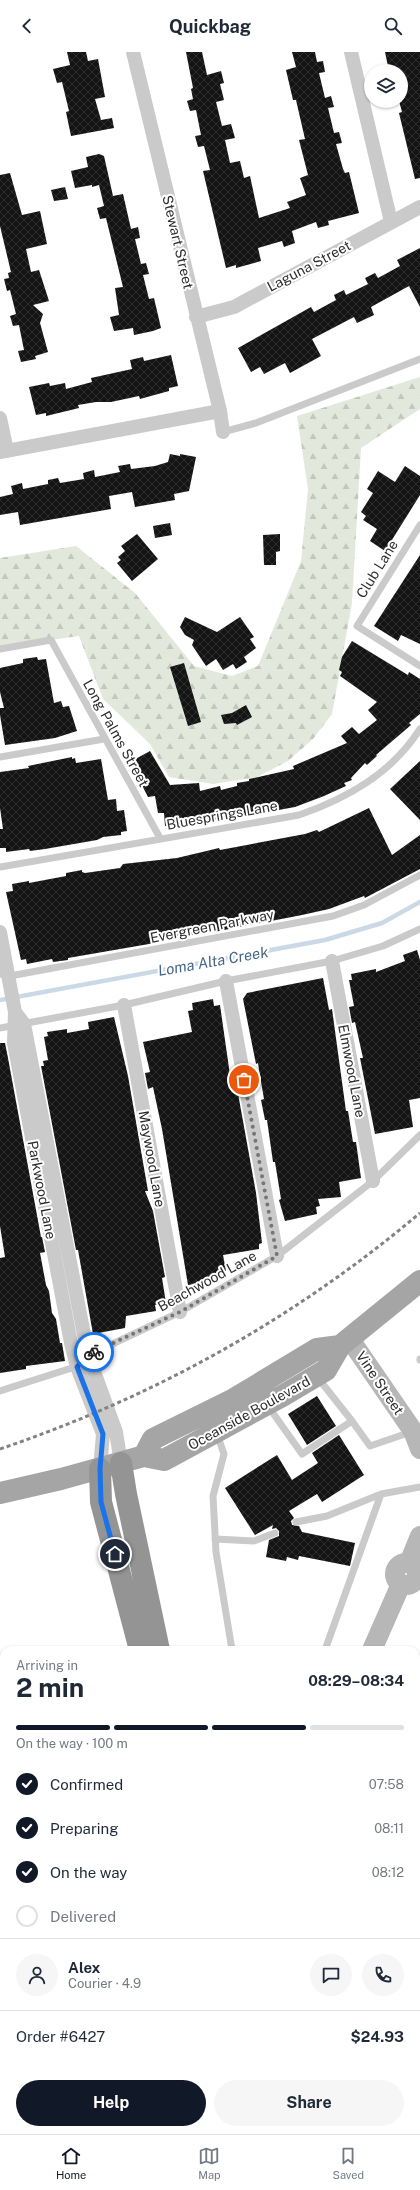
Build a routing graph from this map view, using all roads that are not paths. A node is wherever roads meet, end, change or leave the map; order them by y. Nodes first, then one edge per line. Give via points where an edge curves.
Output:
1 (133, 52) edge
2 (351, 52) edge
3 (420, 207) edge
4 (391, 222) junction
5 (196, 317) junction
6 (420, 359) edge
7 (220, 411) junction
8 (0, 418) edge
9 (223, 432) joint
10 (4, 451) edge
11 (420, 525) edge
12 (0, 649) edge
13 (420, 666) edge
14 (420, 729) edge
15 (104, 739) junction
16 (0, 757) edge
17 (160, 838) junction
18 (0, 867) edge
19 (420, 875) edge
20 (420, 929) edge
21 (0, 932) edge
22 (332, 961) junction
23 (7, 980) edge
24 (226, 981) junction
25 (124, 1005) junction
26 (13, 1023) edge
27 (420, 1135) edge
28 (372, 1181) junction
29 (277, 1256) junction
30 (420, 1281) edge
31 (180, 1312) junction
32 (345, 1342) junction
33 (88, 1355) junction
34 (77, 1367) junction
35 (316, 1375) junction
36 (0, 1391) edge
37 (266, 1404) junction
38 (352, 1421) junction
39 (216, 1432) junction
40 (416, 1440) edge
41 (144, 1456) junction
42 (121, 1463) junction
43 (100, 1469) junction
44 (420, 1487) edge
45 (0, 1493) edge
46 (381, 1494) junction
47 (296, 1522) dead end
48 (275, 1533) dead end
49 (420, 1536) edge
50 (215, 1539) junction
51 (412, 1576) edge
52 (139, 1646) edge
53 (157, 1646) edge
54 (231, 1646) edge
55 (326, 1646) edge
56 (374, 1646) edge

1 - 5 street, Stewart Street
2 - 4 street
3 - 4 street, Laguna Street
4 - 5 street, Laguna Street via 234,306
5 - 7 street, Stewart Street
6 - 9 lane via 256,423
7 - 9 street, Stewart Street
7 - 10 street
8 - 10 street
11 - 13 lane, Club Lane via 357,626
12 - 15 lane, Long Palms Street via 50,640
14 - 17 lane, Bluesprings Lane via 386,769 362,786 324,806 299,814
15 - 16 lane
15 - 17 lane, Long Palms Street
17 - 18 lane, Bluesprings Lane
19 - 23 lane, Evergreen Parkway via 364,905 333,916
20 - 22 lane via 383,946
21 - 23 street, Parkwood Lane
22 - 24 lane
22 - 28 street, Elmwood Lane
23 - 26 street, Parkwood Lane
24 - 25 lane
24 - 29 street
25 - 26 lane
25 - 31 street, Maywood Lane
26 - 33 street, Parkwood Lane
26 - 34 street, Parkwood Lane via 15,1051
27 - 28 lane, Beachwood Lane
28 - 29 lane, Beachwood Lane
29 - 31 lane, Beachwood Lane
30 - 32 main road, Oceanside Boulevard
31 - 33 lane, Beachwood Lane
32 - 35 main road, Oceanside Boulevard via 326,1370
32 - 40 street, Vine Street
32 - 41 main road, Oceanside Boulevard via 317,1349 234,1399 153,1439
33 - 34 lane, Beachwood Lane
33 - 42 street, Parkwood Lane via 116,1432
34 - 36 lane
34 - 43 street, Parkwood Lane via 103,1434
35 - 37 main road, Oceanside Boulevard
35 - 38 lane
37 - 38 lane via 302,1454
37 - 39 main road, Oceanside Boulevard
38 - 40 lane via 370,1446
39 - 41 main road, Oceanside Boulevard via 164,1460
39 - 50 lane via 224,1454 213,1496
41 - 42 main road, Oceanside Boulevard
42 - 43 main road, Oceanside Boulevard
42 - 53 highway
43 - 45 main road, Oceanside Boulevard
43 - 52 highway via 101,1502
44 - 46 lane
46 - 47 lane via 327,1516
46 - 55 lane
48 - 50 lane via 254,1541
49 - 51 street
50 - 54 lane
51 - 56 street

